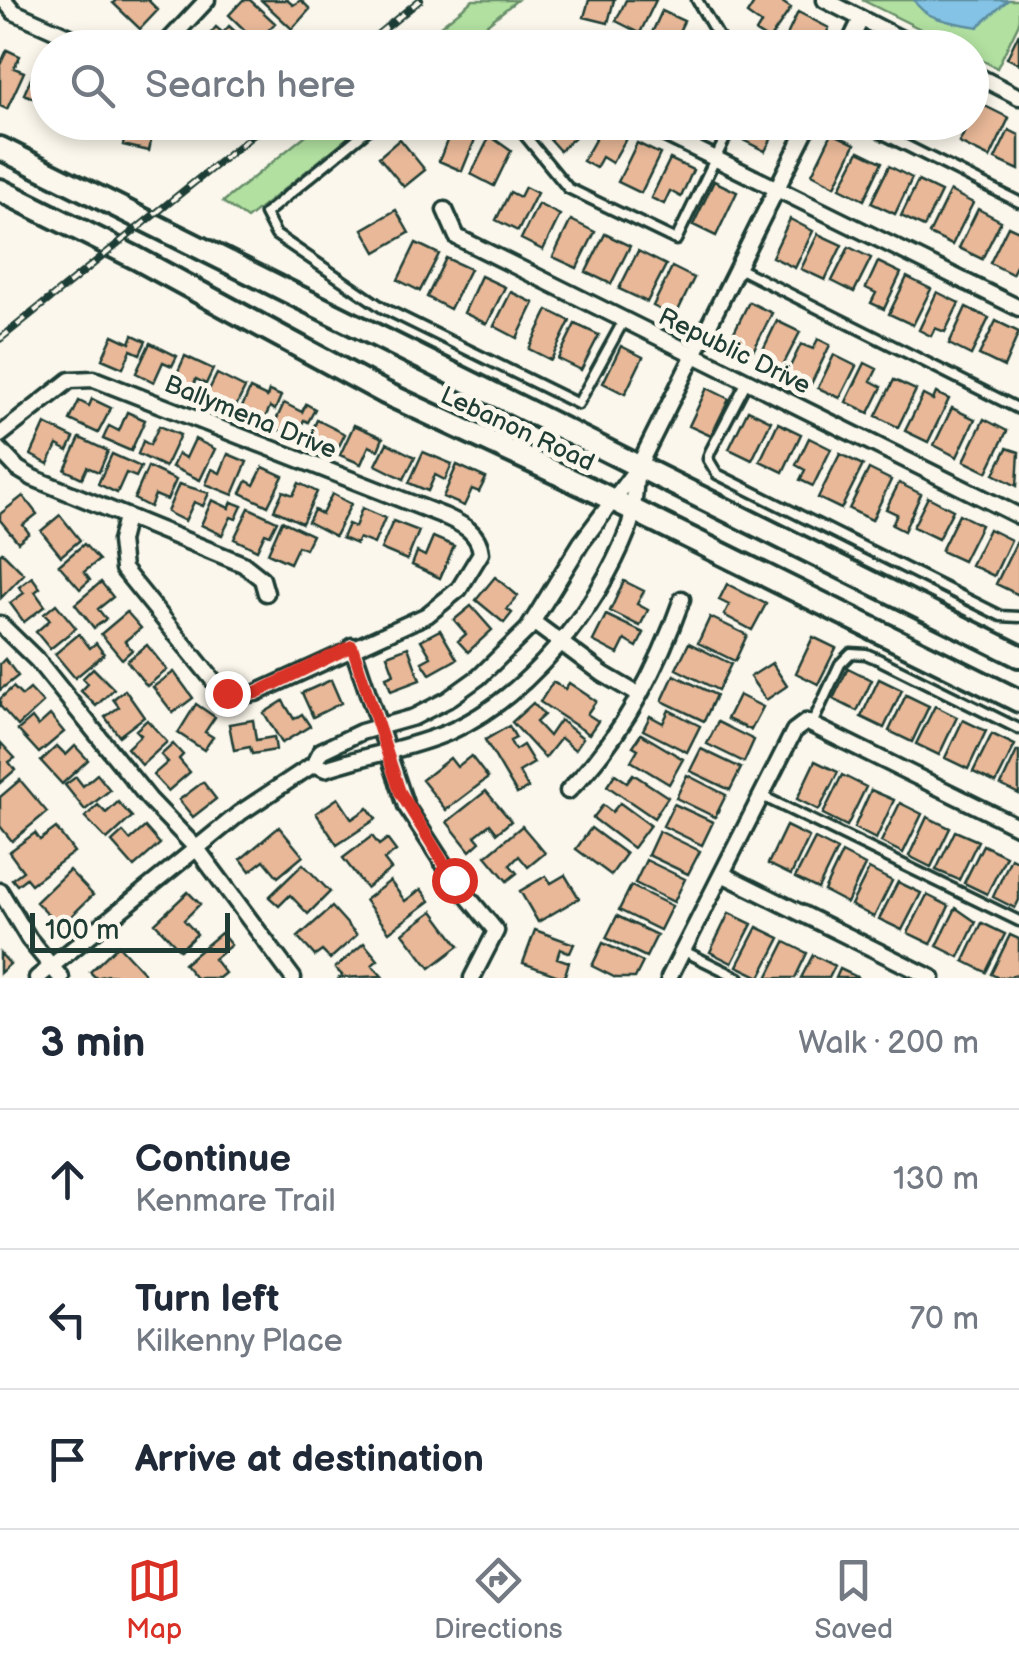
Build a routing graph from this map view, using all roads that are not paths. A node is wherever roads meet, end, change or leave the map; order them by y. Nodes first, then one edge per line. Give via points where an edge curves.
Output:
1 (4, 0) edge
2 (207, 0) edge
3 (697, 0) edge
4 (825, 0) edge
5 (861, 19) junction
6 (55, 30) edge
7 (179, 30) edge
8 (714, 30) edge
9 (856, 30) edge
10 (883, 30) edge
11 (989, 82) edge
12 (1019, 97) edge
13 (355, 140) edge
14 (529, 140) edge
15 (677, 140) edge
16 (725, 140) edge
17 (801, 140) edge
18 (895, 140) edge
19 (0, 148) edge
20 (716, 159) junction
21 (778, 188) junction
22 (0, 190) edge
23 (1019, 202) edge
24 (445, 210) dead end
25 (738, 268) junction
26 (1019, 308) edge
27 (624, 320) junction
28 (694, 355) junction
29 (747, 381) junction
30 (1019, 409) edge
31 (0, 435) edge
32 (0, 450) edge
33 (638, 468) junction
34 (622, 504) junction
35 (1019, 516) edge
36 (126, 517) junction
37 (266, 592) dead end
38 (682, 599) dead end
39 (1018, 618) edge
40 (533, 622) junction
41 (0, 624) edge
42 (563, 644) junction
43 (352, 646) junction
44 (1019, 656) edge
45 (639, 696) junction
46 (1019, 701) edge
47 (809, 723) junction
48 (378, 726) junction
49 (1019, 730) edge
50 (386, 751) junction
51 (314, 764) junction
52 (568, 791) dead end
53 (762, 796) junction
54 (1019, 827) edge
55 (198, 850) junction
56 (722, 874) junction
57 (0, 890) edge
58 (1019, 921) edge
59 (682, 950) junction
60 (57, 972) edge
61 (37, 978) edge
62 (292, 978) edge
63 (472, 978) edge
64 (669, 978) edge
65 (738, 978) edge
66 (932, 978) edge

1 - 6 street via 14,12
2 - 7 street
3 - 8 lane
4 - 5 street
5 - 9 street
5 - 10 street
11 - 12 street
13 - 27 lane via 266,214 276,234 383,308 578,404
14 - 20 lane via 568,188 676,240
15 - 20 street
16 - 20 lane
17 - 21 street
18 - 23 lane
19 - 33 main road, Lebanon Road
20 - 21 street
21 - 25 street
21 - 26 street
22 - 34 main road, Lebanon Road via 384,393
24 - 27 street, Republic Drive via 457,237
25 - 28 street
25 - 30 lane
27 - 28 street, Republic Drive
28 - 29 street, Republic Drive
28 - 33 street
29 - 35 street, Republic Drive
29 - 39 lane via 710,452 717,474 1001,616
31 - 43 street, Ballymena Drive via 70,380 94,379 468,528 481,553 465,582 439,607
32 - 36 street via 25,474
33 - 34 street
33 - 44 main road, Lebanon Road
34 - 40 street via 580,543
34 - 42 street via 630,528
34 - 46 main road, Lebanon Road
36 - 37 street via 243,564 262,579
36 - 43 street via 123,569 227,693 256,693
38 - 45 street
40 - 42 street
40 - 48 street via 448,700
41 - 55 street
42 - 45 street
42 - 50 street via 480,716
43 - 48 street
45 - 52 street via 610,746
47 - 49 lane via 840,664 858,653
47 - 53 street via 794,731
47 - 54 street
48 - 50 street
48 - 51 street via 321,751
50 - 51 street via 324,769
50 - 63 street via 406,806 496,931
51 - 55 street
53 - 56 street
53 - 58 lane
55 - 60 street
55 - 62 street
56 - 59 street
56 - 66 street
57 - 60 street
59 - 64 street
59 - 65 lane
60 - 61 street

